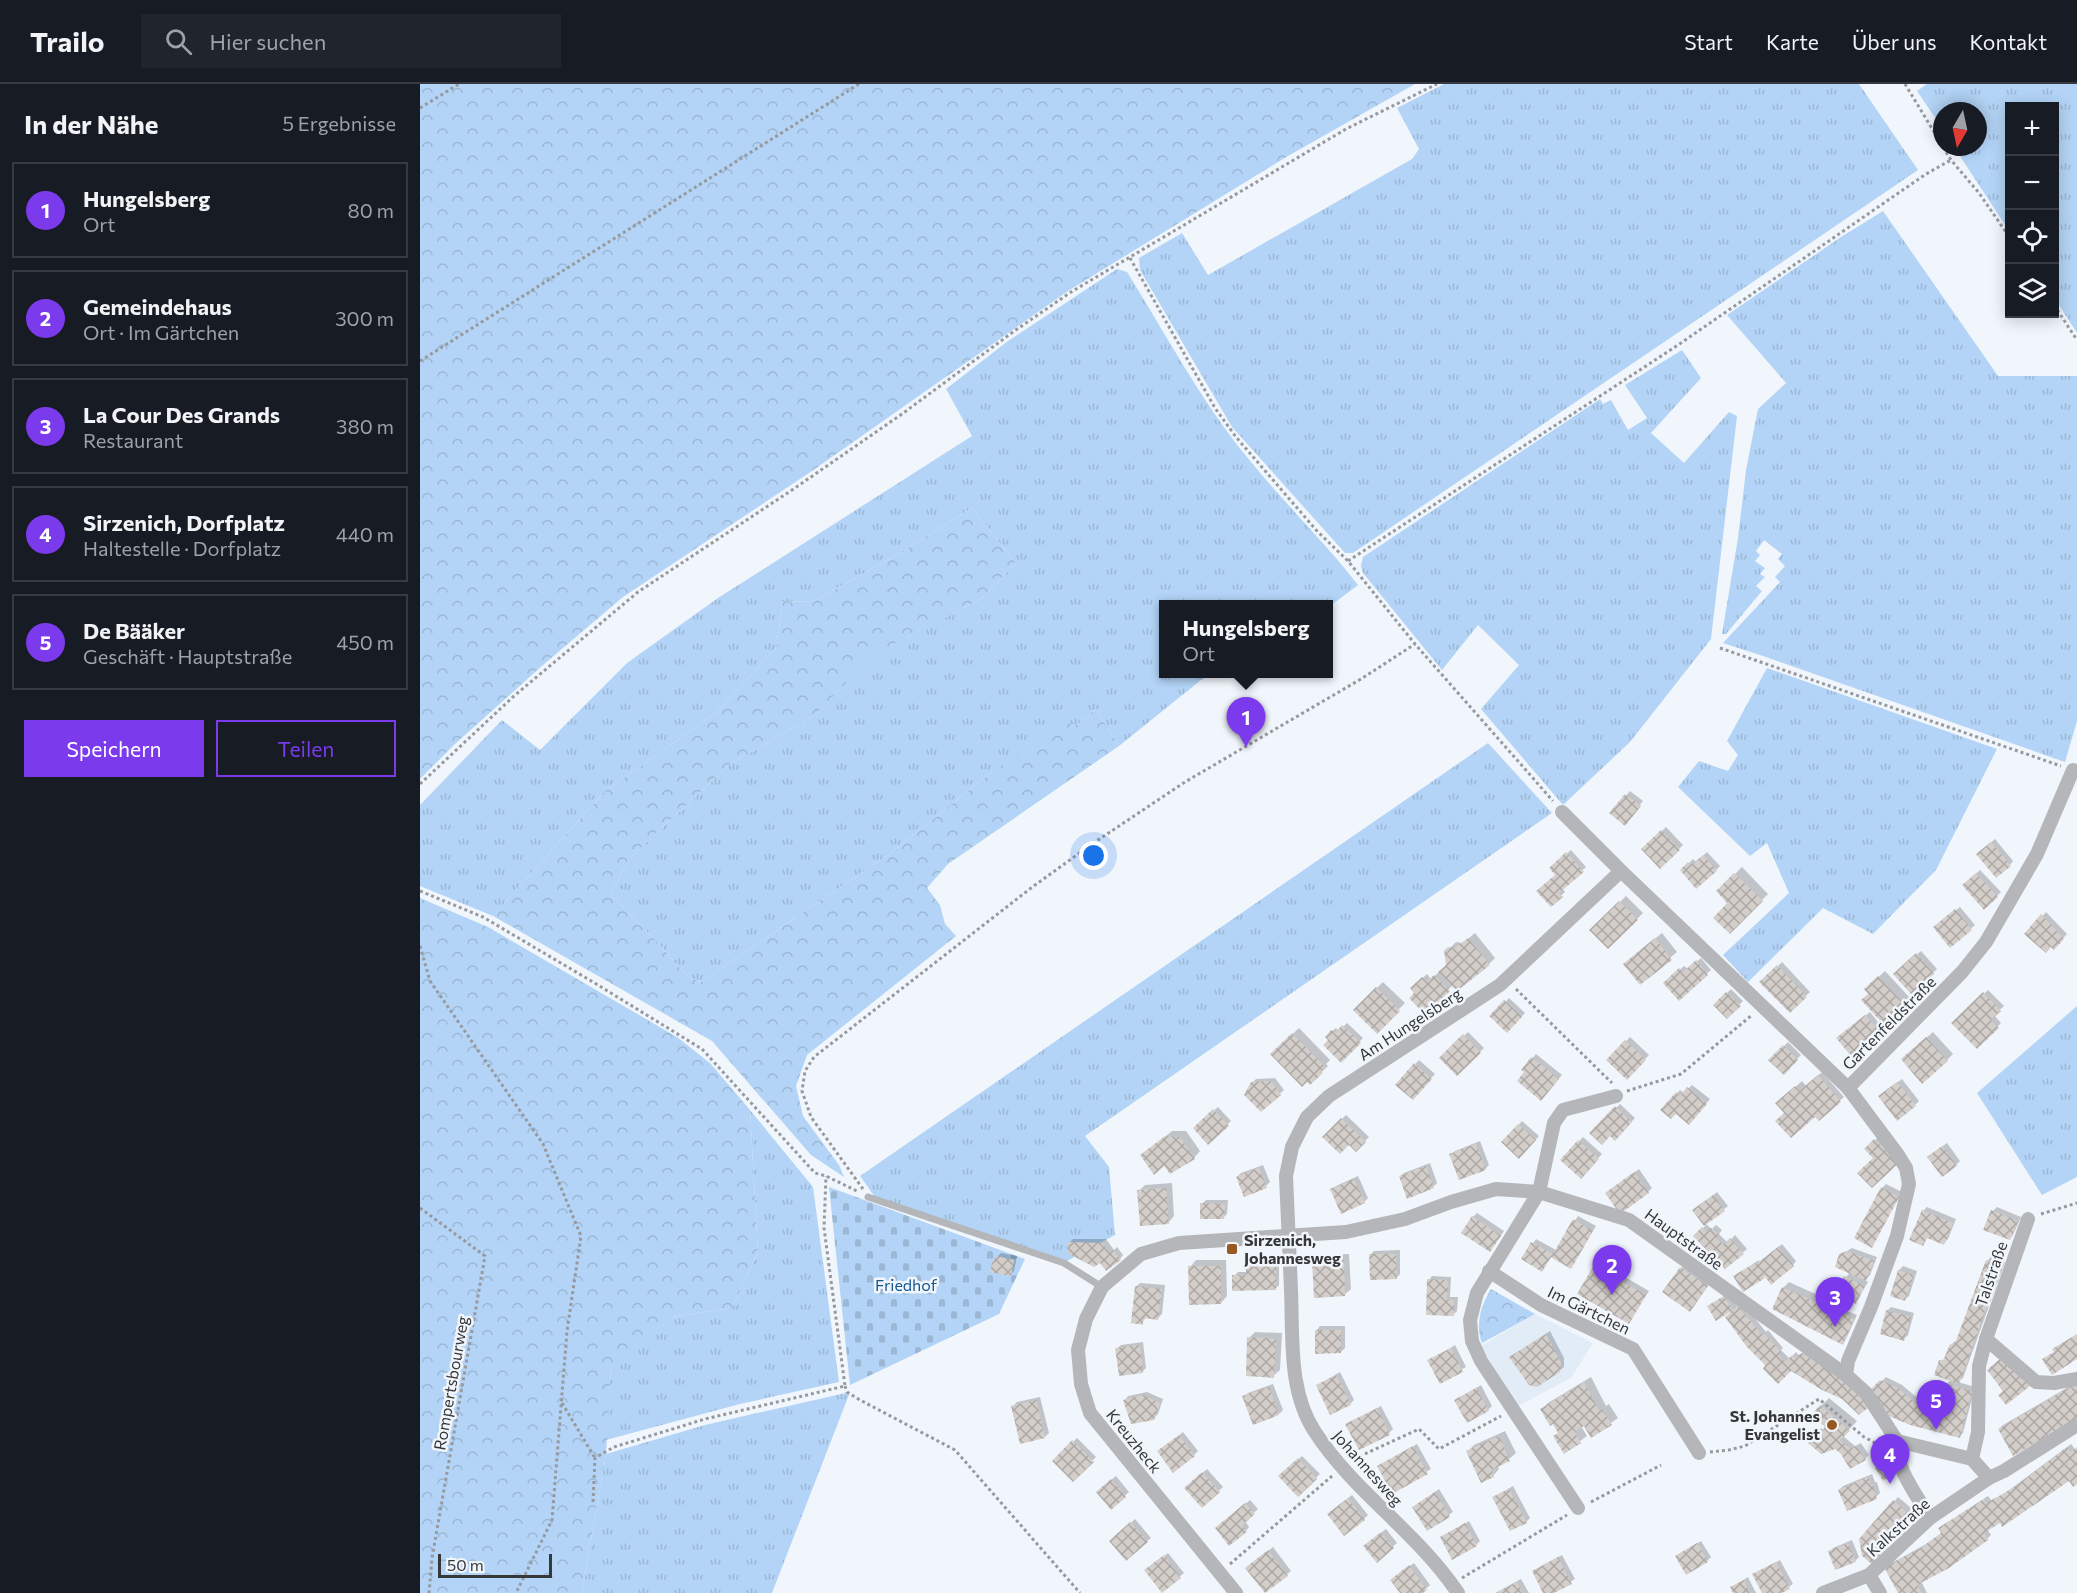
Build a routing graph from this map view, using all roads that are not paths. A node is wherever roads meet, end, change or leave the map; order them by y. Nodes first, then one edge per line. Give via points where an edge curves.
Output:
1 (2073, 770) road end
2 (1562, 812) road end
3 (1621, 871) junction
4 (1848, 1088) junction
5 (1617, 1091) road end
6 (1539, 1192) junction
7 (868, 1197) road end
8 (2028, 1219) road end
9 (1289, 1237) junction
10 (1489, 1271) junction
11 (1102, 1287) junction
12 (1986, 1339) junction
13 (1846, 1375) junction
14 (2077, 1379) edge
15 (2077, 1425) edge
16 (1898, 1441) junction
17 (1699, 1453) road end
18 (1971, 1459) junction
19 (1989, 1478) junction
20 (1578, 1508) road end
21 (1930, 1518) junction
22 (1869, 1575) junction
23 (1456, 1590) edge
24 (1236, 1593) edge
25 (1823, 1593) edge
26 (1880, 1593) edge

1 - 4 street, Gartenfeldstraße via 2037,854 1986,942 1962,972
2 - 3 street
3 - 4 street
3 - 9 street, Am Hungelsberg via 1506,980 1329,1096 1307,1117 1292,1147 1286,1176
4 - 13 street, Gartenfeldstraße via 1898,1155 1909,1184 1897,1236 1848,1360
5 - 6 street via 1563,1110 1554,1123
6 - 9 street, Hauptstraße via 1496,1189 1406,1219 1347,1232
6 - 10 street
6 - 13 street, Hauptstraße via 1629,1220
7 - 11 lane via 1064,1263
8 - 12 street, Talstraße
9 - 11 street, Hauptstraße via 1179,1243 1141,1254
9 - 23 street, Johannesweg via 1294,1368 1301,1403 1315,1432 1341,1466
10 - 17 street, Im Gärtchen via 1541,1305 1633,1349
10 - 20 street via 1477,1293 1470,1320 1472,1341
11 - 24 street, Kreuzheck via 1086,1319 1078,1350 1080,1384 1090,1413
12 - 14 street via 2037,1382
12 - 18 street, Talstraße via 1979,1366 1978,1432
13 - 16 street, Hauptstraße via 1866,1393
15 - 19 street
16 - 18 street
16 - 21 street via 1896,1453
18 - 19 street
19 - 21 street, Kalkstraße
21 - 22 street, Kalkstraße
22 - 25 street, Kalkstraße
22 - 26 street

